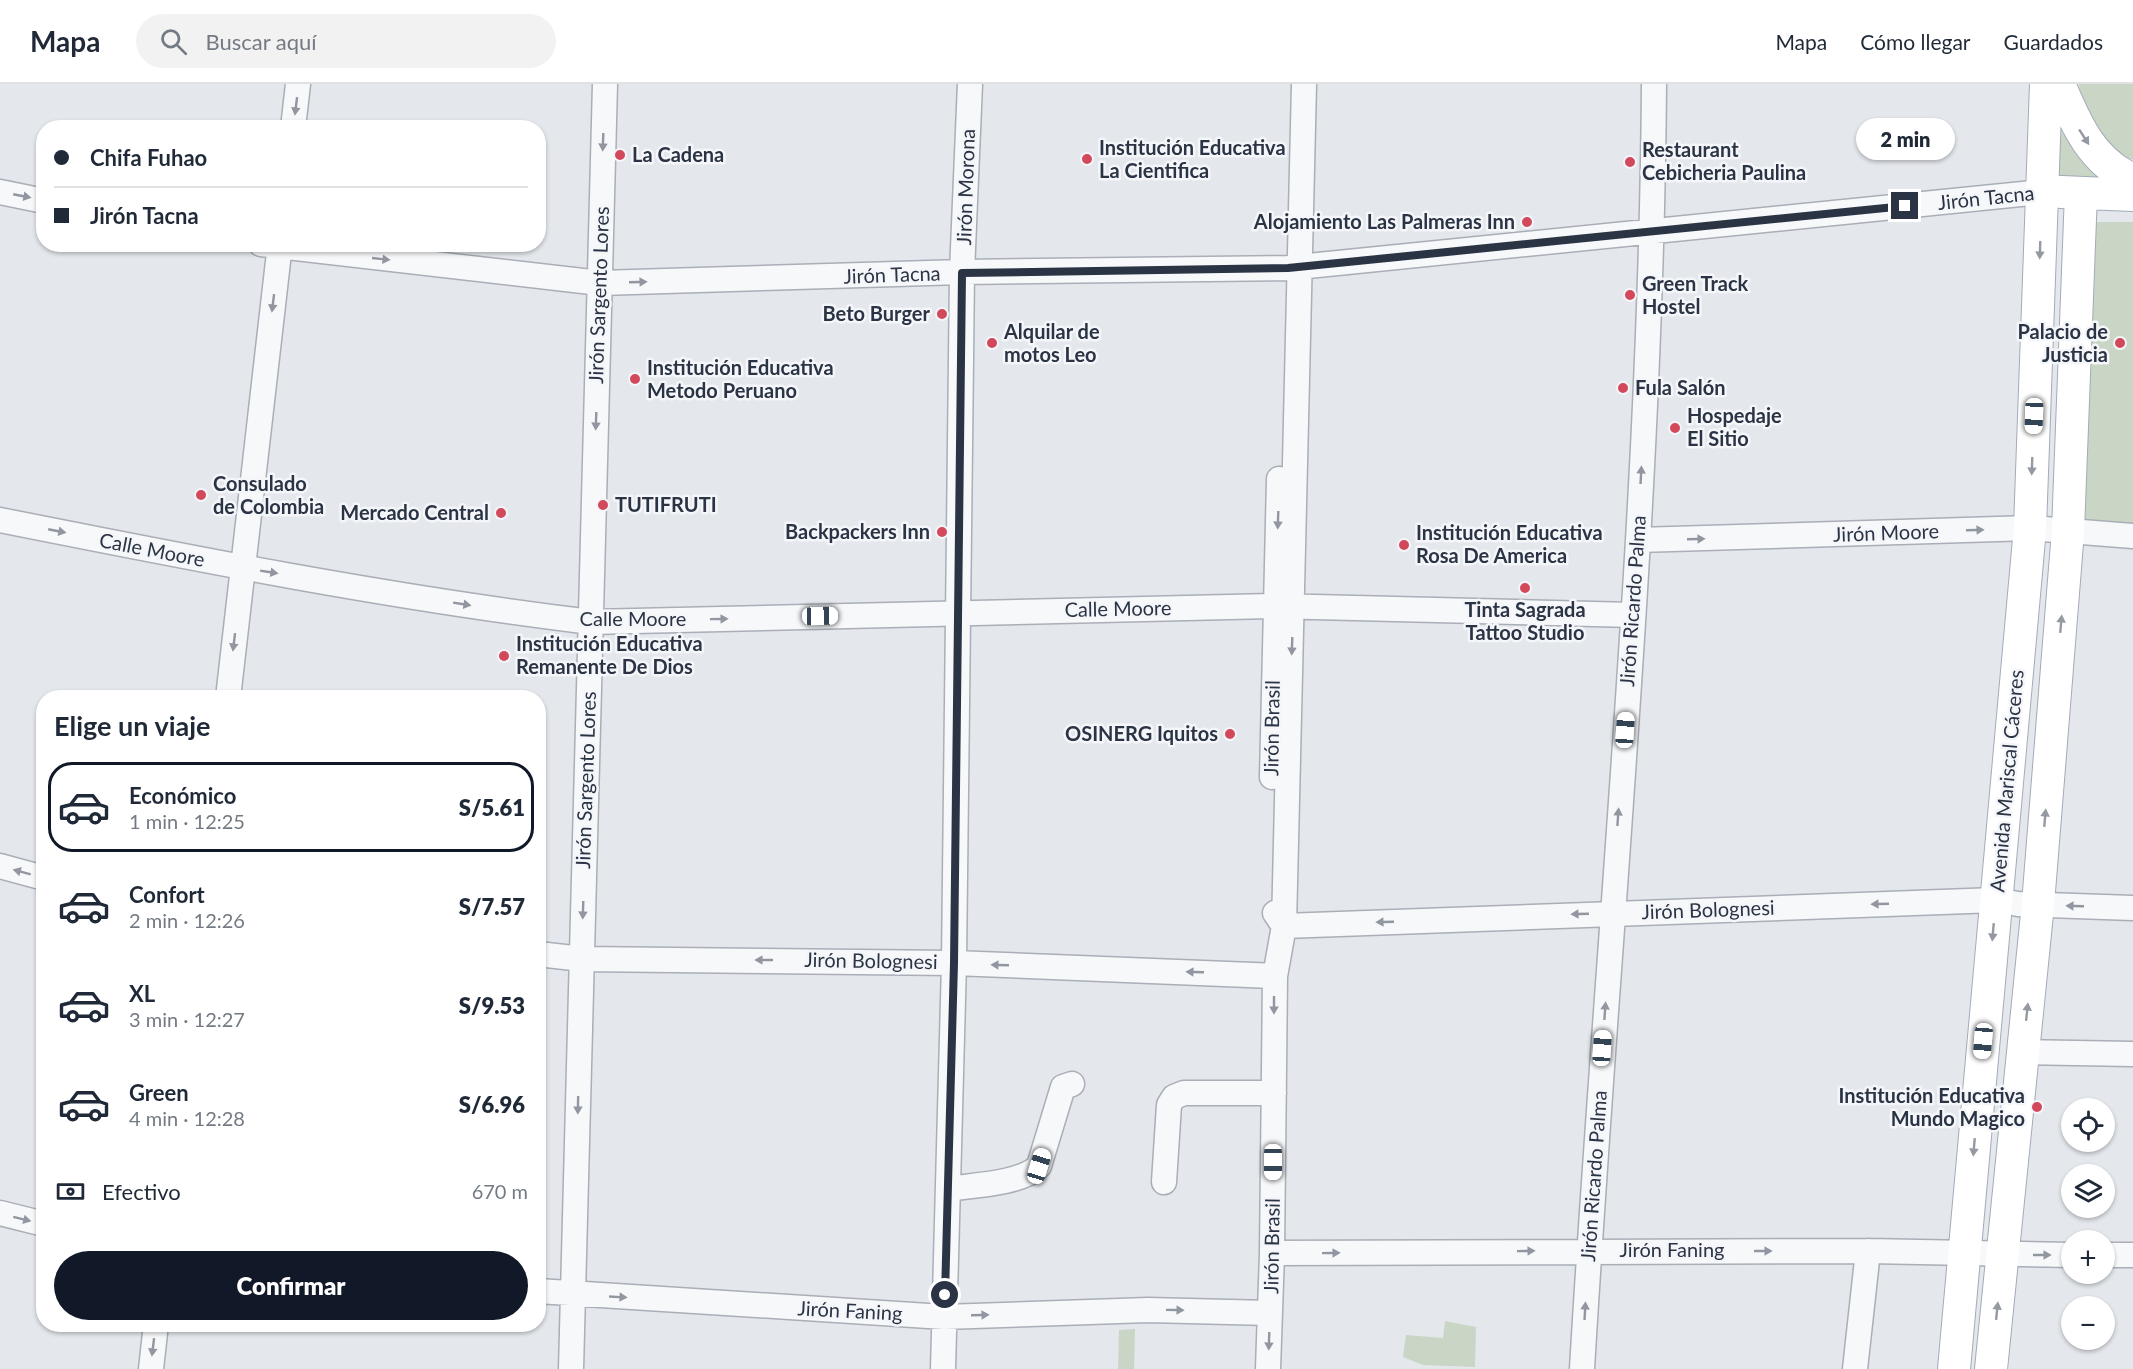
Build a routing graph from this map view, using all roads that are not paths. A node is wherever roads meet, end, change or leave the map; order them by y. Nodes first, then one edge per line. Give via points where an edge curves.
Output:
1 (298, 84) edge
2 (605, 84) edge
3 (970, 84) edge
4 (1294, 84) edge
5 (1304, 84) edge
6 (1654, 84) edge
7 (2046, 84) edge
8 (2059, 84) edge
9 (294, 120) edge
10 (2133, 180) edge
11 (0, 192) edge
12 (2042, 192) junction
13 (2081, 193) junction
14 (2133, 195) edge
15 (36, 199) edge
16 (1653, 232) junction
17 (272, 252) edge
18 (326, 252) edge
19 (1293, 268) junction
20 (962, 273) junction
21 (600, 283) junction
22 (0, 520) edge
23 (2030, 528) junction
24 (2068, 531) junction
25 (2133, 536) edge
26 (1638, 540) junction
27 (243, 568) junction
28 (1284, 606) junction
29 (957, 613) junction
30 (1634, 615) junction
31 (591, 622) junction
32 (229, 690) edge
33 (0, 866) edge
34 (36, 876) edge
35 (1996, 900) junction
36 (2038, 904) junction
37 (2133, 908) edge
38 (1611, 913) junction
39 (1284, 926) junction
40 (546, 955) edge
41 (582, 959) junction
42 (954, 963) junction
43 (1275, 976) junction
44 (2023, 1052) junction
45 (2133, 1054) edge
46 (1072, 1084) dead end
47 (1274, 1093) junction
48 (1164, 1182) dead end
49 (948, 1189) junction
50 (0, 1213) edge
51 (36, 1222) edge
52 (1589, 1250) junction
53 (1869, 1251) junction
54 (1964, 1251) junction
55 (1272, 1253) junction
56 (2002, 1255) junction
57 (2061, 1255) edge
58 (2115, 1255) edge
59 (2133, 1255) edge
60 (546, 1292) edge
61 (573, 1295) junction
62 (1270, 1312) junction
63 (944, 1317) junction
64 (155, 1332) edge
65 (151, 1369) edge
66 (571, 1369) edge
67 (944, 1369) edge
68 (1268, 1369) edge
69 (1582, 1369) edge
70 (1855, 1369) edge
71 (1954, 1369) edge
72 (1991, 1369) edge

1 -> 9 street
2 -> 21 street, Jirón Sargento Lores
3 - 20 street, Jirón Morona
4 - 19 street
5 - 19 street
6 - 16 street, Jirón Ricardo Palma
7 - 12 main road, Avenida Mariscal Cáceres
8 -> 10 main road via 2080,133 2095,154
11 -> 15 street
12 - 13 main road, Jirón Tacna
12 - 16 street, Jirón Tacna
12 -> 23 main road, Avenida Mariscal Cáceres
13 - 14 main road, Jirón Tacna
13 - 24 main road, Avenida Mariscal Cáceres
16 - 19 street, Jirón Tacna
26 -> 16 street, Jirón Ricardo Palma
17 -> 27 street
18 -> 21 street, Jirón Tacna
19 - 20 street, Jirón Tacna
19 -> 28 street
21 -> 20 street, Jirón Tacna
20 - 29 street, Jirón Morona
21 -> 31 street, Jirón Sargento Lores
22 -> 27 street, Calle Moore
23 - 24 street, Jirón Moore
26 -> 23 street, Jirón Moore
23 - 35 main road, Avenida Mariscal Cáceres
24 - 25 street, Jirón Moore
36 -> 24 main road, Avenida Mariscal Cáceres
26 - 30 street, Jirón Ricardo Palma
27 -> 31 street, Calle Moore
27 -> 32 street
28 - 29 street, Calle Moore
28 - 30 street, Calle Moore
28 -> 39 street, Jirón Brasil
31 -> 29 street, Calle Moore
29 - 42 street, Jirón Morona
38 -> 30 street, Jirón Ricardo Palma
31 -> 41 street, Jirón Sargento Lores
34 -> 33 street
35 - 36 street, Jirón Bolognesi
35 -> 38 street, Jirón Bolognesi
35 -> 54 main road, Avenida Mariscal Cáceres
37 -> 36 street, Jirón Bolognesi
44 -> 36 main road, Avenida Mariscal Cáceres
38 -> 39 street, Jirón Bolognesi
52 -> 38 street, Jirón Ricardo Palma
39 - 43 street, Jirón Brasil
40 - 41 street, Jirón Bolognesi
42 -> 41 street, Jirón Bolognesi
41 -> 61 street, Jirón Sargento Lores
43 -> 42 street, Jirón Bolognesi
42 - 49 street, Jirón Morona
43 -> 47 street, Jirón Brasil
44 - 45 street
44 - 56 main road, Avenida Mariscal Cáceres
46 - 49 street via 1063,1088 1058,1098 1039,1166 1032,1173
47 - 48 street via 1184,1093 1174,1097 1169,1106
47 - 55 street, Jirón Brasil
49 - 63 street, Jirón Morona
50 -> 51 street
52 -> 53 street, Jirón Faning
55 -> 52 street, Jirón Faning
69 -> 52 street, Jirón Ricardo Palma
53 - 54 street, Jirón Faning
53 - 70 street
54 - 56 street, Jirón Faning
54 - 71 main road, Avenida Mariscal Cáceres
55 - 62 street, Jirón Brasil
56 -> 57 street, Jirón Faning
72 -> 56 main road, Avenida Mariscal Cáceres
58 - 59 street
60 - 61 street, Jirón Faning
61 -> 63 street, Jirón Faning
61 - 66 street, Jirón Sargento Lores
63 -> 62 street, Jirón Faning via 1148,1310
62 -> 68 street, Jirón Brasil
63 - 67 street, Jirón Morona
64 -> 65 street

